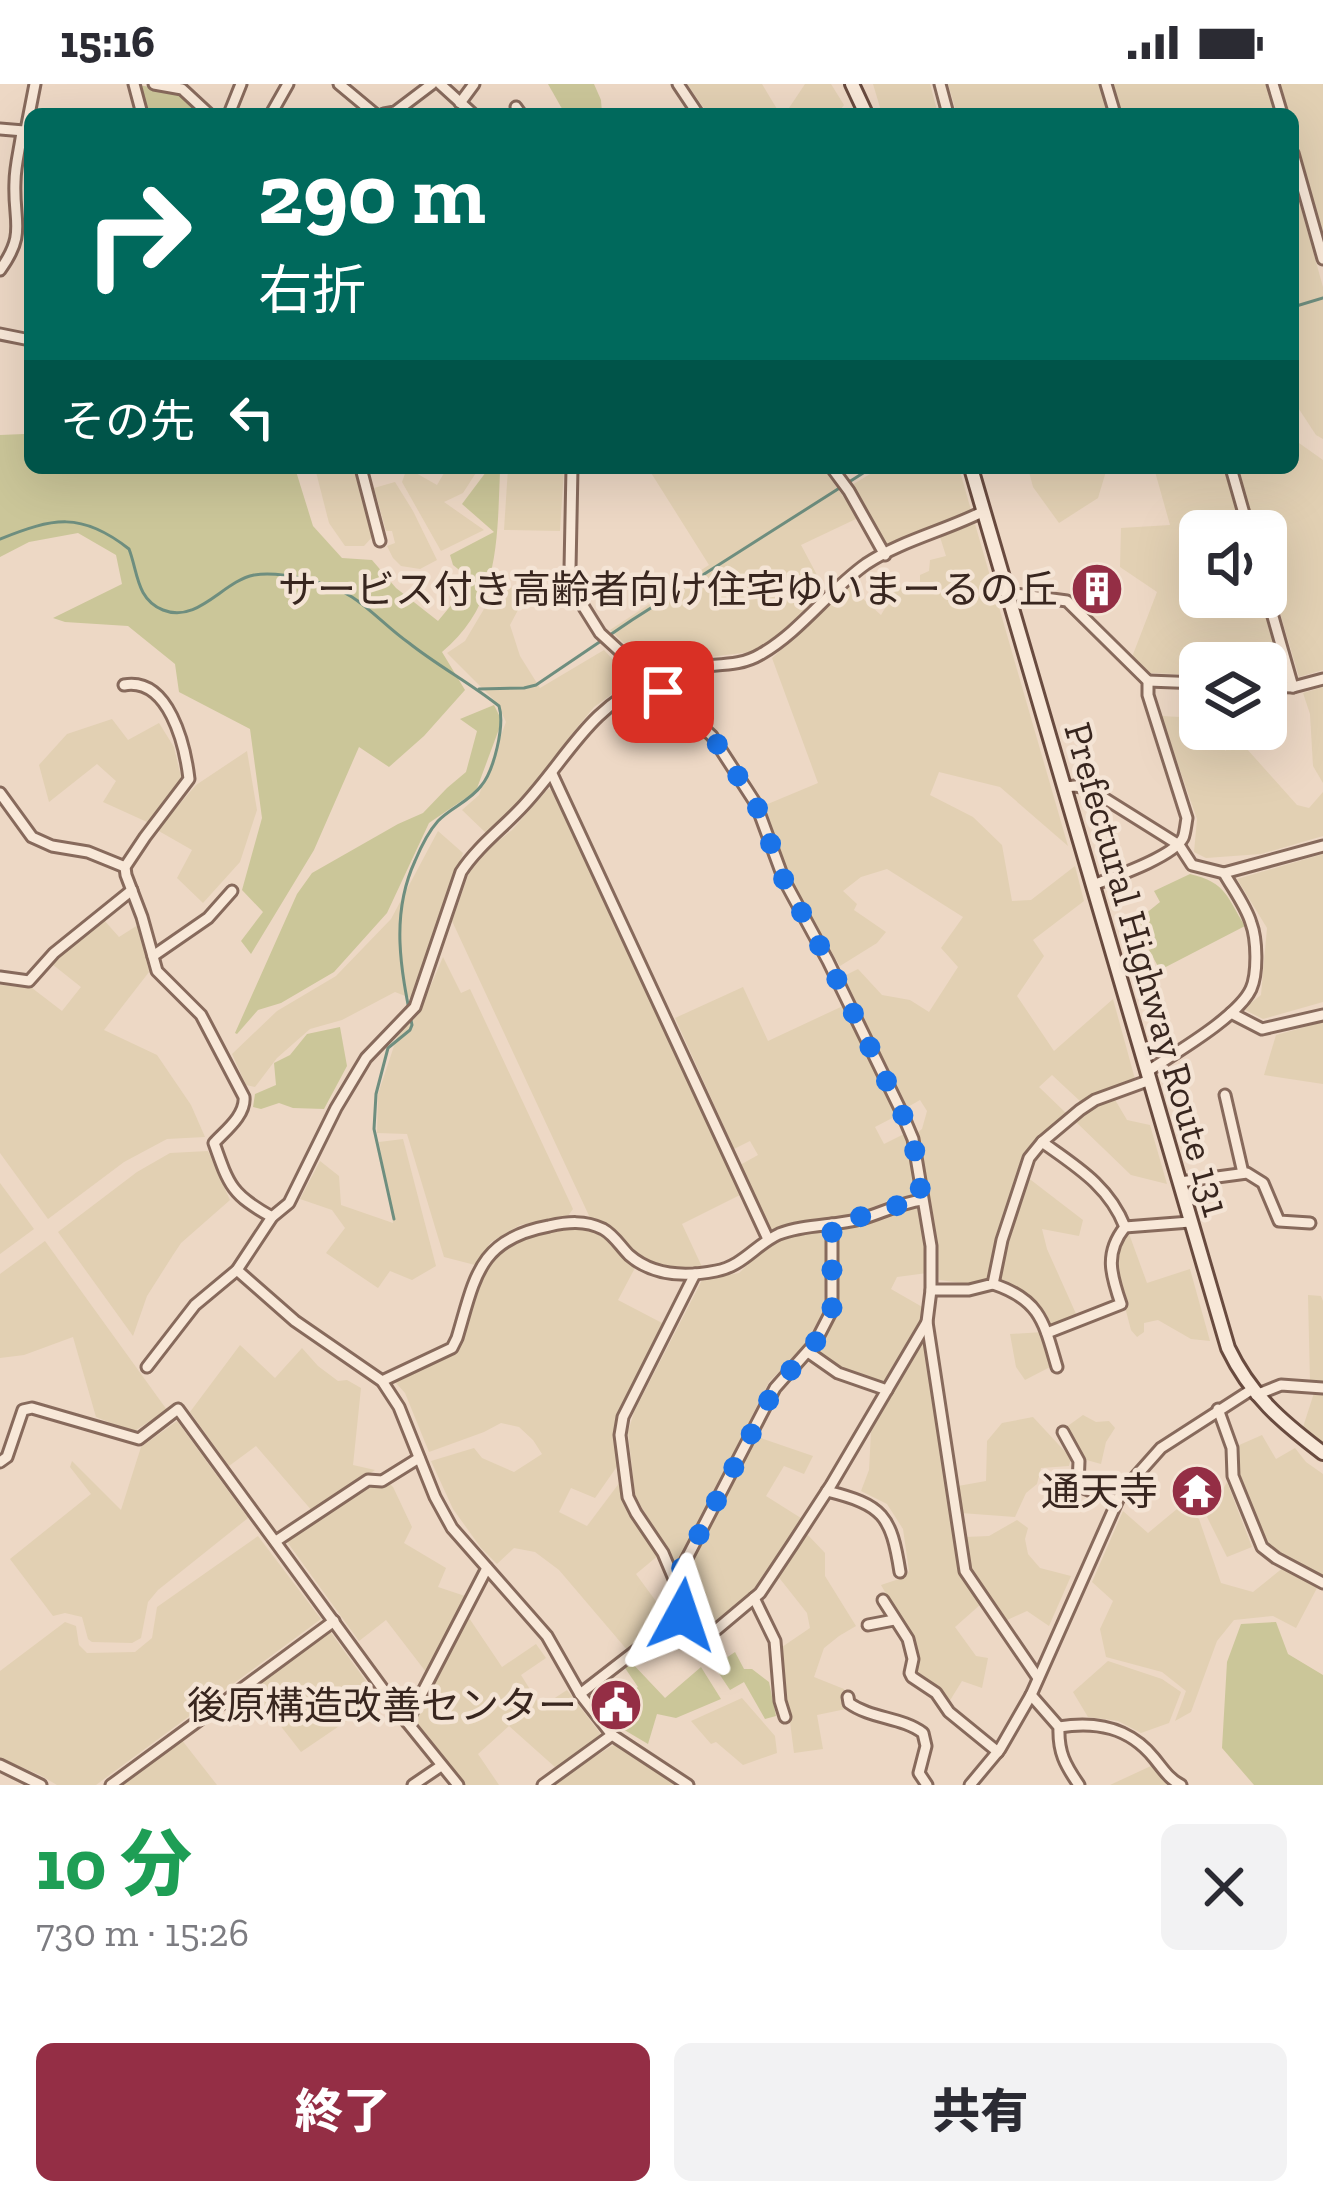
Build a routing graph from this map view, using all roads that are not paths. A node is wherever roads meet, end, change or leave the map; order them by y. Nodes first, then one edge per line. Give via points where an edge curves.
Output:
1 (154, 84) edge
2 (339, 84) edge
3 (436, 84) edge
4 (474, 84) edge
5 (460, 104) junction
6 (203, 108) edge
7 (379, 108) edge
8 (395, 108) edge
9 (465, 108) edge
10 (24, 140) edge
11 (1299, 174) edge
12 (1323, 260) edge
13 (0, 270) edge
14 (363, 474) edge
15 (572, 474) edge
16 (836, 474) edge
17 (973, 474) edge
18 (1234, 474) edge
19 (1243, 510) edge
20 (984, 511) junction
21 (380, 541) dead end
22 (885, 555) junction
23 (1008, 593) junction
24 (1273, 618) edge
25 (1323, 679) edge
26 (651, 681) junction
27 (1148, 681) junction
28 (1179, 682) edge
29 (124, 686) dead end
30 (1287, 687) edge
31 (1293, 687) junction
32 (552, 774) junction
33 (1066, 788) junction
34 (0, 793) edge
35 (1178, 845) junction
36 (1323, 846) edge
37 (125, 867) junction
38 (1224, 873) junction
39 (1094, 885) junction
40 (132, 890) junction
41 (232, 891) dead end
42 (153, 956) junction
43 (0, 977) edge
44 (1231, 1013) junction
45 (1323, 1015) edge
46 (1149, 1075) junction
47 (1225, 1095) dead end
48 (1042, 1142) junction
49 (1244, 1173) junction
50 (1180, 1182) junction
51 (922, 1200) junction
52 (272, 1216) junction
53 (1190, 1222) junction
54 (1310, 1223) dead end
55 (832, 1224) junction
56 (1125, 1227) junction
57 (769, 1239) junction
58 (237, 1270) junction
59 (695, 1274) junction
60 (994, 1284) junction
61 (931, 1290) junction
62 (927, 1322) junction
63 (1048, 1334) junction
64 (808, 1352) junction
65 (147, 1367) dead end
66 (1058, 1367) dead end
67 (382, 1381) junction
68 (1323, 1388) edge
69 (887, 1390) junction
70 (1254, 1393) junction
71 (1218, 1409) junction
72 (1064, 1432) dead end
73 (1323, 1453) edge
74 (418, 1458) junction
75 (0, 1462) edge
76 (827, 1491) junction
77 (1117, 1501) junction
78 (276, 1541) junction
79 (487, 1568) junction
80 (900, 1572) dead end
81 (675, 1581) junction
82 (1323, 1582) edge
83 (754, 1598) junction
84 (884, 1600) dead end
85 (682, 1615) junction
86 (894, 1620) junction
87 (334, 1621) junction
88 (868, 1625) dead end
89 (1038, 1678) junction
90 (580, 1694) junction
91 (1030, 1695) junction
92 (848, 1697) dead end
93 (785, 1717) dead end
94 (407, 1722) junction
95 (1059, 1727) junction
96 (612, 1735) junction
97 (998, 1752) junction
98 (0, 1765) edge
99 (441, 1766) junction
100 (41, 1785) edge
101 (111, 1785) edge
102 (413, 1785) edge
103 (458, 1785) edge
104 (543, 1785) edge
105 (688, 1785) edge
106 (928, 1785) edge
107 (970, 1785) edge
108 (1078, 1785) edge
109 (1181, 1785) edge

1 - 6 street via 182,89
2 - 7 street
3 - 5 street
3 - 8 street
4 - 5 street
5 - 9 street
10 - 13 street via 14,183 18,233
11 - 12 street
14 - 21 street
15 - 26 street via 570,569 580,601 600,634
16 - 22 street
17 - 20 main road, Prefectural Highway Route 131
18 - 19 street
20 - 22 street
20 - 23 main road, Prefectural Highway Route 131
22 - 26 street via 761,654
23 - 27 street via 1067,601
23 - 33 main road, Prefectural Highway Route 131
24 - 31 street
25 - 31 street
26 - 32 street via 597,715
26 - 51 street via 712,736 756,804 784,880 913,1139
27 - 28 street
27 - 35 street via 1187,818
29 - 37 street via 157,694 185,745 189,778
30 - 31 street
32 - 52 street via 472,854 416,1007 366,1058 289,1202
32 - 57 street
33 - 35 street via 1088,788
33 - 39 main road, Prefectural Highway Route 131
34 - 37 street via 32,837
35 - 38 street via 1192,865
35 - 39 street
36 - 38 street
37 - 40 street
38 - 44 street via 1254,933 1254,979
39 - 46 main road, Prefectural Highway Route 131
40 - 42 street
40 - 43 street via 29,981
41 - 42 street
42 - 52 street via 157,971 201,1015 244,1097 241,1113 214,1144 233,1191
44 - 45 street via 1262,1028
44 - 46 street
46 - 48 street via 1095,1100
46 - 50 main road, Prefectural Highway Route 131
47 - 49 street
48 - 56 street via 1095,1180
48 - 60 street via 1023,1172
49 - 50 street
49 - 54 street via 1263,1184 1279,1221
50 - 53 main road, Prefectural Highway Route 131
51 - 55 street
51 - 61 street
52 - 58 street
53 - 56 street
53 - 70 main road, Prefectural Highway Route 131 via 1228,1348
55 - 57 street
55 - 64 street via 832,1310
56 - 63 street via 1110,1262 1121,1304
57 - 59 street via 737,1266
58 - 65 street via 195,1305
58 - 67 street via 295,1322
59 - 67 street via 647,1266 605,1230 580,1222 527,1230 493,1250 476,1272 452,1348
59 - 81 street via 620,1435 628,1497
60 - 61 street
60 - 63 street via 1028,1300
61 - 62 street
62 - 69 street
62 - 89 street via 965,1571
63 - 66 street
64 - 69 street
64 - 81 street via 775,1388
67 - 74 street
68 - 70 street via 1281,1385
69 - 76 street
70 - 71 street
70 - 73 main road, Prefectural Highway Route 131
71 - 77 street via 1161,1448
71 - 82 street via 1233,1476 1262,1547
72 - 77 street via 1079,1461 1078,1486
74 - 78 street via 382,1481 368,1480
74 - 79 street via 452,1528
75 - 78 street via 23,1410 139,1439 178,1409
76 - 80 street via 864,1500 882,1517
76 - 83 street
77 - 89 street
78 - 87 street
79 - 90 street via 547,1636
79 - 94 street
81 - 85 street
83 - 85 street via 716,1630
83 - 93 street via 776,1641
84 - 86 street
85 - 90 street
86 - 88 street
86 - 97 street via 911,1648 912,1677
87 - 94 street
87 - 101 street
89 - 91 street
90 - 96 street
91 - 95 street
91 - 97 street
92 - 106 street via 862,1712 923,1733 919,1773
94 - 99 street
95 - 108 street via 1058,1749
95 - 109 street via 1124,1731
96 - 104 street
96 - 105 street
97 - 107 street
98 - 100 street
99 - 102 street
99 - 103 street

